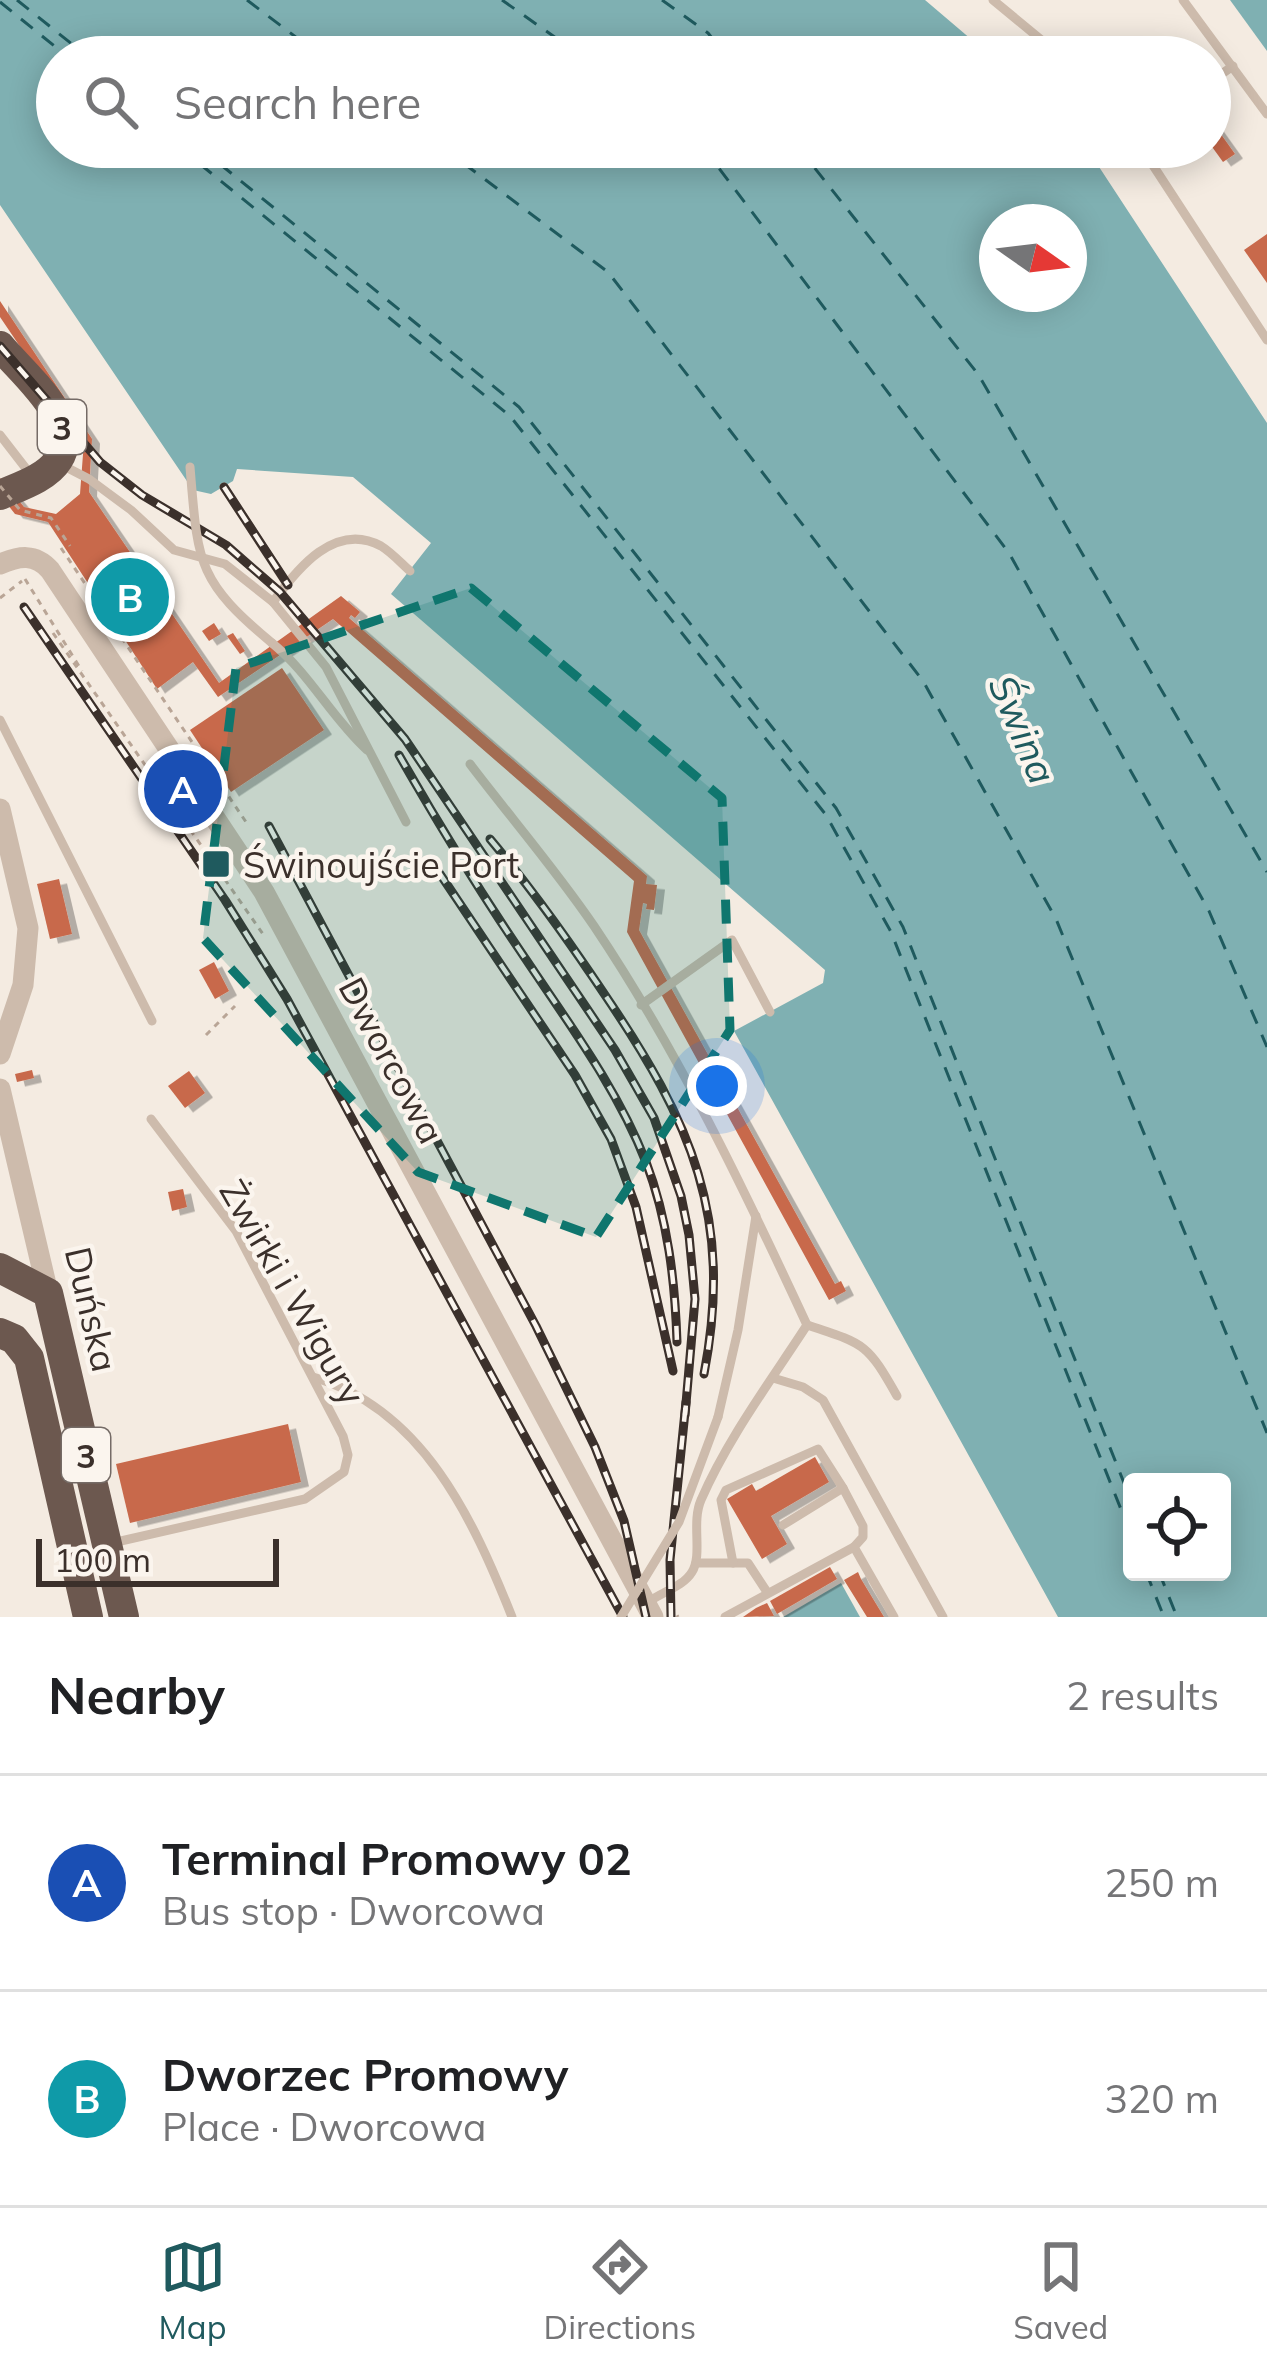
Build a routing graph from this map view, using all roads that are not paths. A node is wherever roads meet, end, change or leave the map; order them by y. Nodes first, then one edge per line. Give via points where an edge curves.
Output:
1 (993, 0) edge
2 (1183, 0) edge
3 (1037, 36) edge
4 (1210, 36) edge
5 (1231, 63) edge
6 (1233, 66) joint
7 (1267, 114) edge
8 (1155, 168) edge
9 (1267, 340) edge
10 (0, 346) edge
11 (0, 435) edge
12 (190, 466) dead end
13 (46, 471) junction
14 (224, 487) dead end
15 (0, 495) edge
16 (7, 568) edge
17 (410, 571) dead end
18 (287, 584) junction
19 (273, 602) junction
20 (0, 720) edge
21 (374, 756) junction
22 (470, 764) dead end
23 (0, 809) edge
24 (406, 822) dead end
25 (23, 985) junction
26 (0, 992) edge
27 (641, 1005) junction
28 (770, 1012) dead end
29 (152, 1021) dead end
30 (0, 1054) edge
31 (0, 1089) edge
32 (151, 1120) dead end
33 (756, 1214) junction
34 (0, 1268) edge
35 (48, 1293) junction
36 (807, 1325) junction
37 (0, 1334) edge
38 (312, 1376) junction
39 (773, 1378) junction
40 (897, 1396) dead end
41 (843, 1488) junction
42 (783, 1525) dead end
43 (107, 1544) junction
44 (854, 1546) junction
45 (696, 1563) junction
46 (733, 1563) junction
47 (767, 1592) junction
48 (650, 1611) edge
49 (88, 1617) edge
50 (124, 1617) edge
51 (512, 1617) edge
52 (621, 1617) edge
53 (725, 1617) edge
54 (893, 1617) edge
55 (943, 1617) edge

1 - 3 lane
2 - 4 lane
5 - 6 lane
6 - 7 lane
8 - 9 lane
10 - 13 highway, 3 via 60,418 65,443
11 - 13 lane
12 - 21 lane, bridge via 196,540 218,595 306,674
13 - 15 highway, 3
13 - 19 lane via 103,489 174,550 225,564
14 - 18 lane
16 - 48 street, Dworcowa via 16,558 62,588 264,892
17 - 18 lane via 380,546 354,538 332,542
18 - 19 lane
19 - 21 lane via 326,667
20 - 29 lane
21 - 24 lane
22 - 27 lane via 593,925
23 - 25 street via 28,928
25 - 26 lane
25 - 30 street
27 - 28 lane via 732,940
27 - 33 lane
31 - 35 street, Duńska
32 - 38 lane, Żwirki i Wigury via 236,1231
33 - 36 lane
33 - 52 lane, bridge via 718,1417 680,1522
34 - 35 highway
35 - 43 highway, Duńska / 3
36 - 39 lane
36 - 40 lane via 873,1352
37 - 49 highway, 3 via 29,1358
38 - 43 lane, Żwirki i Wigury via 344,1436 344,1472 304,1498
38 - 51 lane via 346,1388 412,1436 482,1547
39 - 45 lane via 699,1504
39 - 55 lane via 823,1400
41 - 42 lane
41 - 44 lane via 863,1526
41 - 46 lane via 818,1449 726,1490
43 - 50 highway, Duńska / 3
44 - 47 lane
44 - 54 lane
45 - 46 lane
45 - 48 lane
46 - 47 lane via 754,1568
47 - 53 lane

